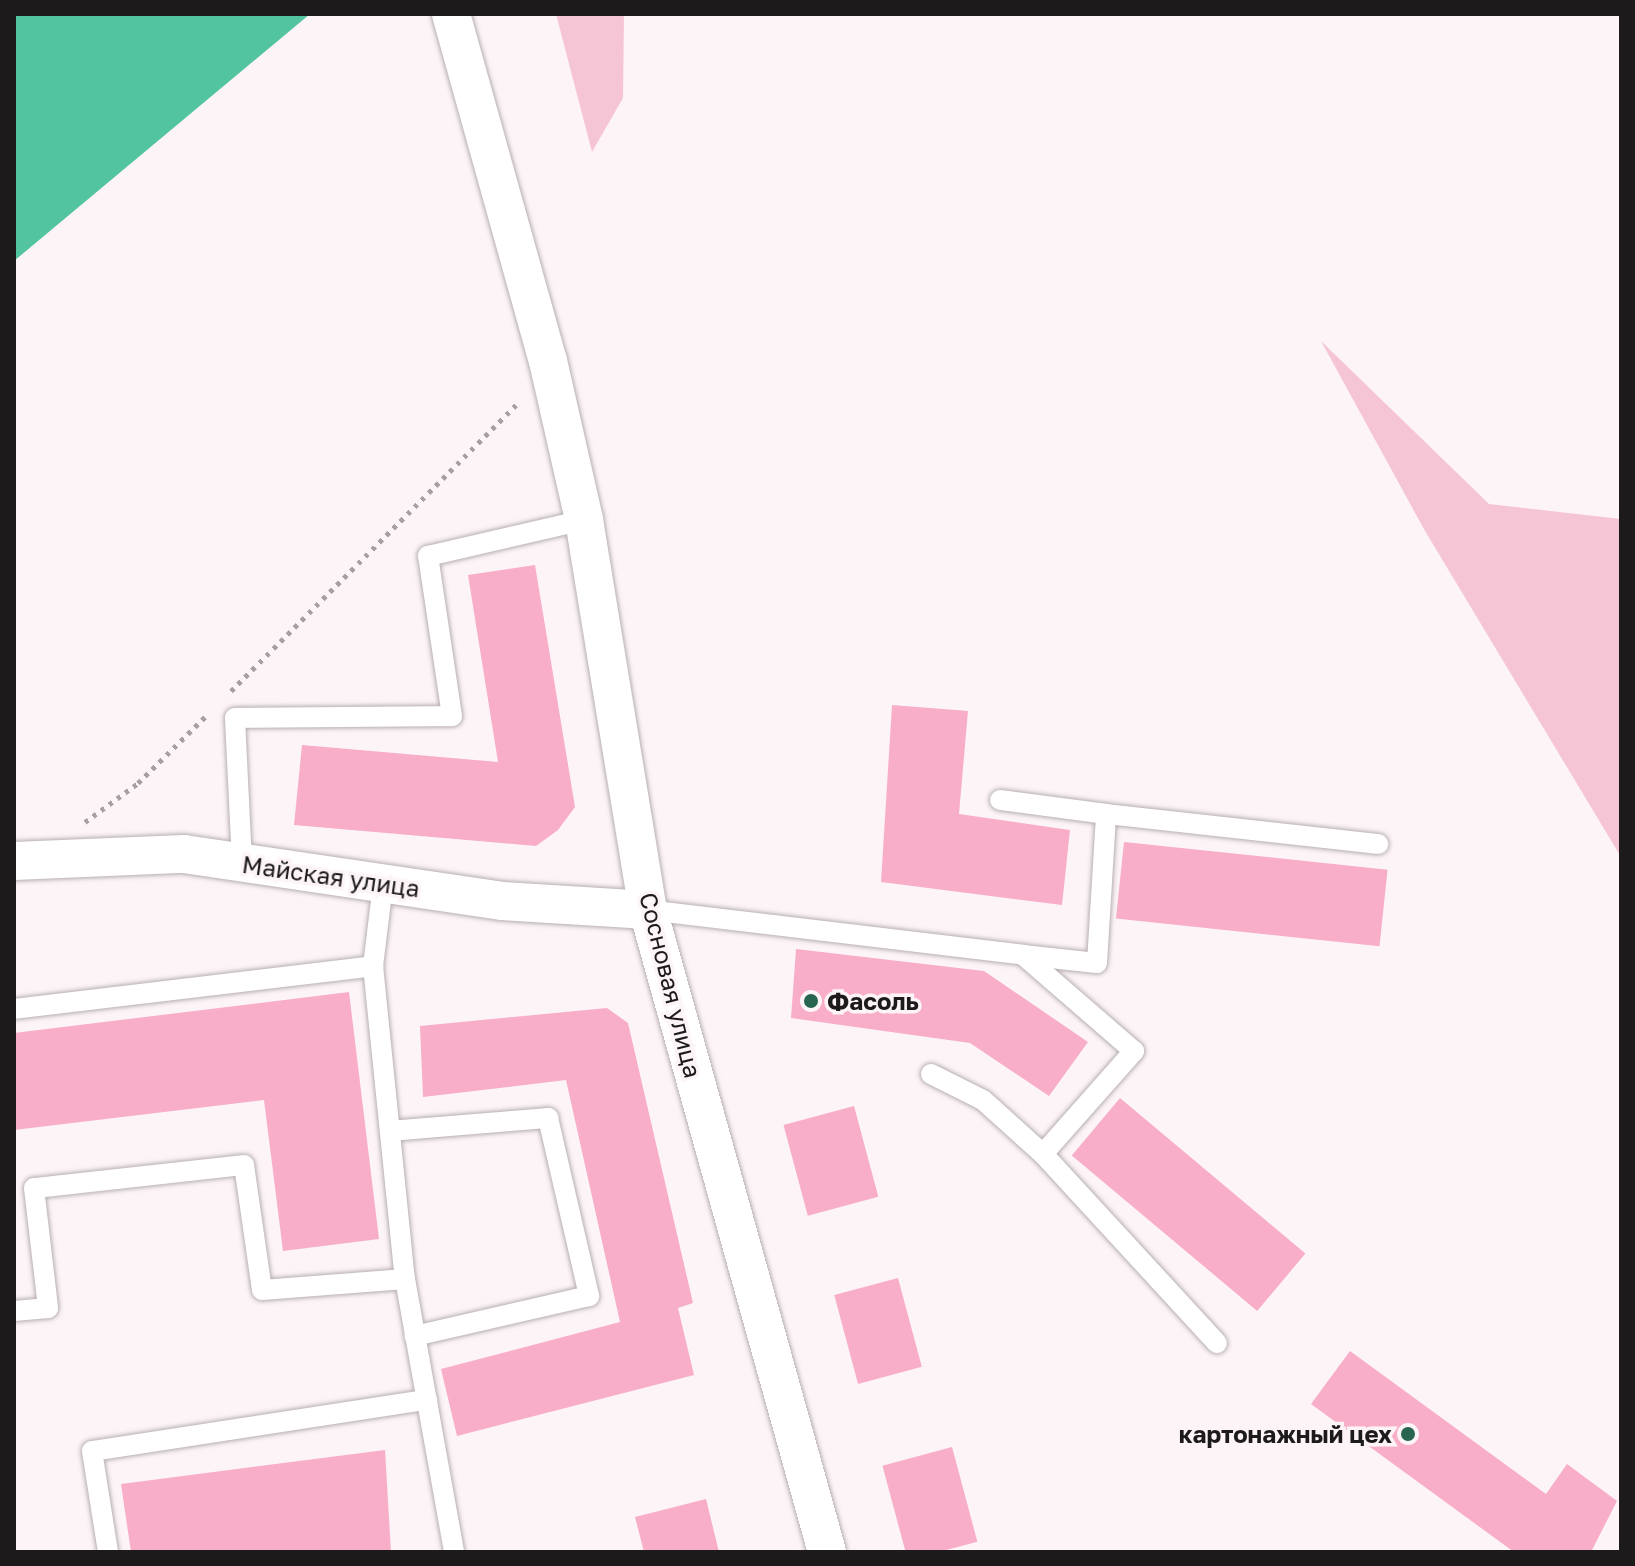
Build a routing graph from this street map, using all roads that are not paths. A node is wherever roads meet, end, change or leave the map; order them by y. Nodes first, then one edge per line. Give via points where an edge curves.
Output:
1 (451, 14) edge
2 (584, 520) junction
3 (1000, 800) dead end
4 (1106, 814) junction
5 (1378, 844) dead end
6 (14, 861) edge
7 (242, 862) junction
8 (383, 884) junction
9 (648, 910) junction
10 (1023, 955) junction
11 (373, 966) junction
12 (14, 1009) edge
13 (931, 1074) dead end
14 (390, 1131) junction
15 (1043, 1154) junction
16 (405, 1279) junction
17 (14, 1311) edge
18 (415, 1336) junction
19 (1217, 1343) dead end
20 (427, 1400) junction
21 (108, 1552) edge
22 (454, 1552) edge
23 (827, 1552) edge

1 - 2 street, Сосновая улица via 548,361
2 - 7 lane via 428,556 452,716 235,718
2 - 9 street, Сосновая улица
3 - 4 lane
4 - 5 lane
4 - 10 lane via 1097,963
6 - 7 street, Майская улица via 184,854
7 - 8 street, Майская улица
8 - 9 street, Майская улица via 502,901
8 - 11 lane
9 - 10 lane
9 - 23 street, Сосновая улица
10 - 15 lane via 1134,1051
11 - 12 lane
11 - 14 lane
13 - 15 lane via 983,1100
14 - 16 lane
14 - 18 lane via 548,1118 589,1296
15 - 19 lane
16 - 17 lane via 262,1290 244,1165 34,1188 48,1308
16 - 18 lane
18 - 20 lane
20 - 21 lane via 92,1451
20 - 22 lane

